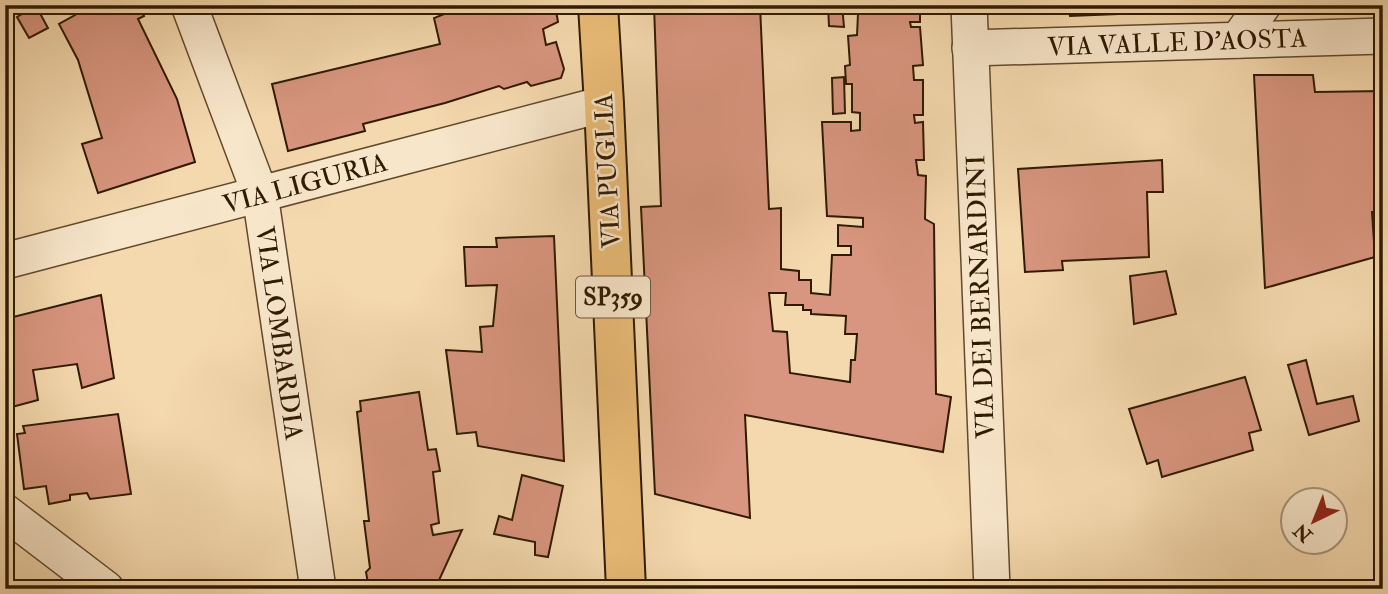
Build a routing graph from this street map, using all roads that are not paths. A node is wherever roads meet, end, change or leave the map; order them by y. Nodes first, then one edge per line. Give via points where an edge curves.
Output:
1 (189, 5) edge
2 (598, 5) edge
3 (969, 5) edge
4 (1263, 5) edge
5 (1383, 36) edge
6 (1238, 40) junction
7 (970, 48) junction
8 (604, 104) junction
9 (260, 194) junction
10 (5, 261) edge
11 (5, 512) edge
12 (106, 589) edge
13 (318, 589) edge
14 (626, 589) edge
15 (992, 589) edge

1 - 9 street, VIA LOMBARDIA
2 - 8 main road, VIA PUGLIA / SP359
3 - 7 street, VIA DEI BERNARDINI
4 - 6 street
5 - 6 street, VIA VALLE D'AOSTA
6 - 7 street, VIA VALLE D'AOSTA
7 - 15 street, VIA DEI BERNARDINI
8 - 9 street, VIA LIGURIA
8 - 14 main road, VIA PUGLIA / SP359
9 - 10 street, VIA LIGURIA
9 - 13 street, VIA LOMBARDIA
11 - 12 street

